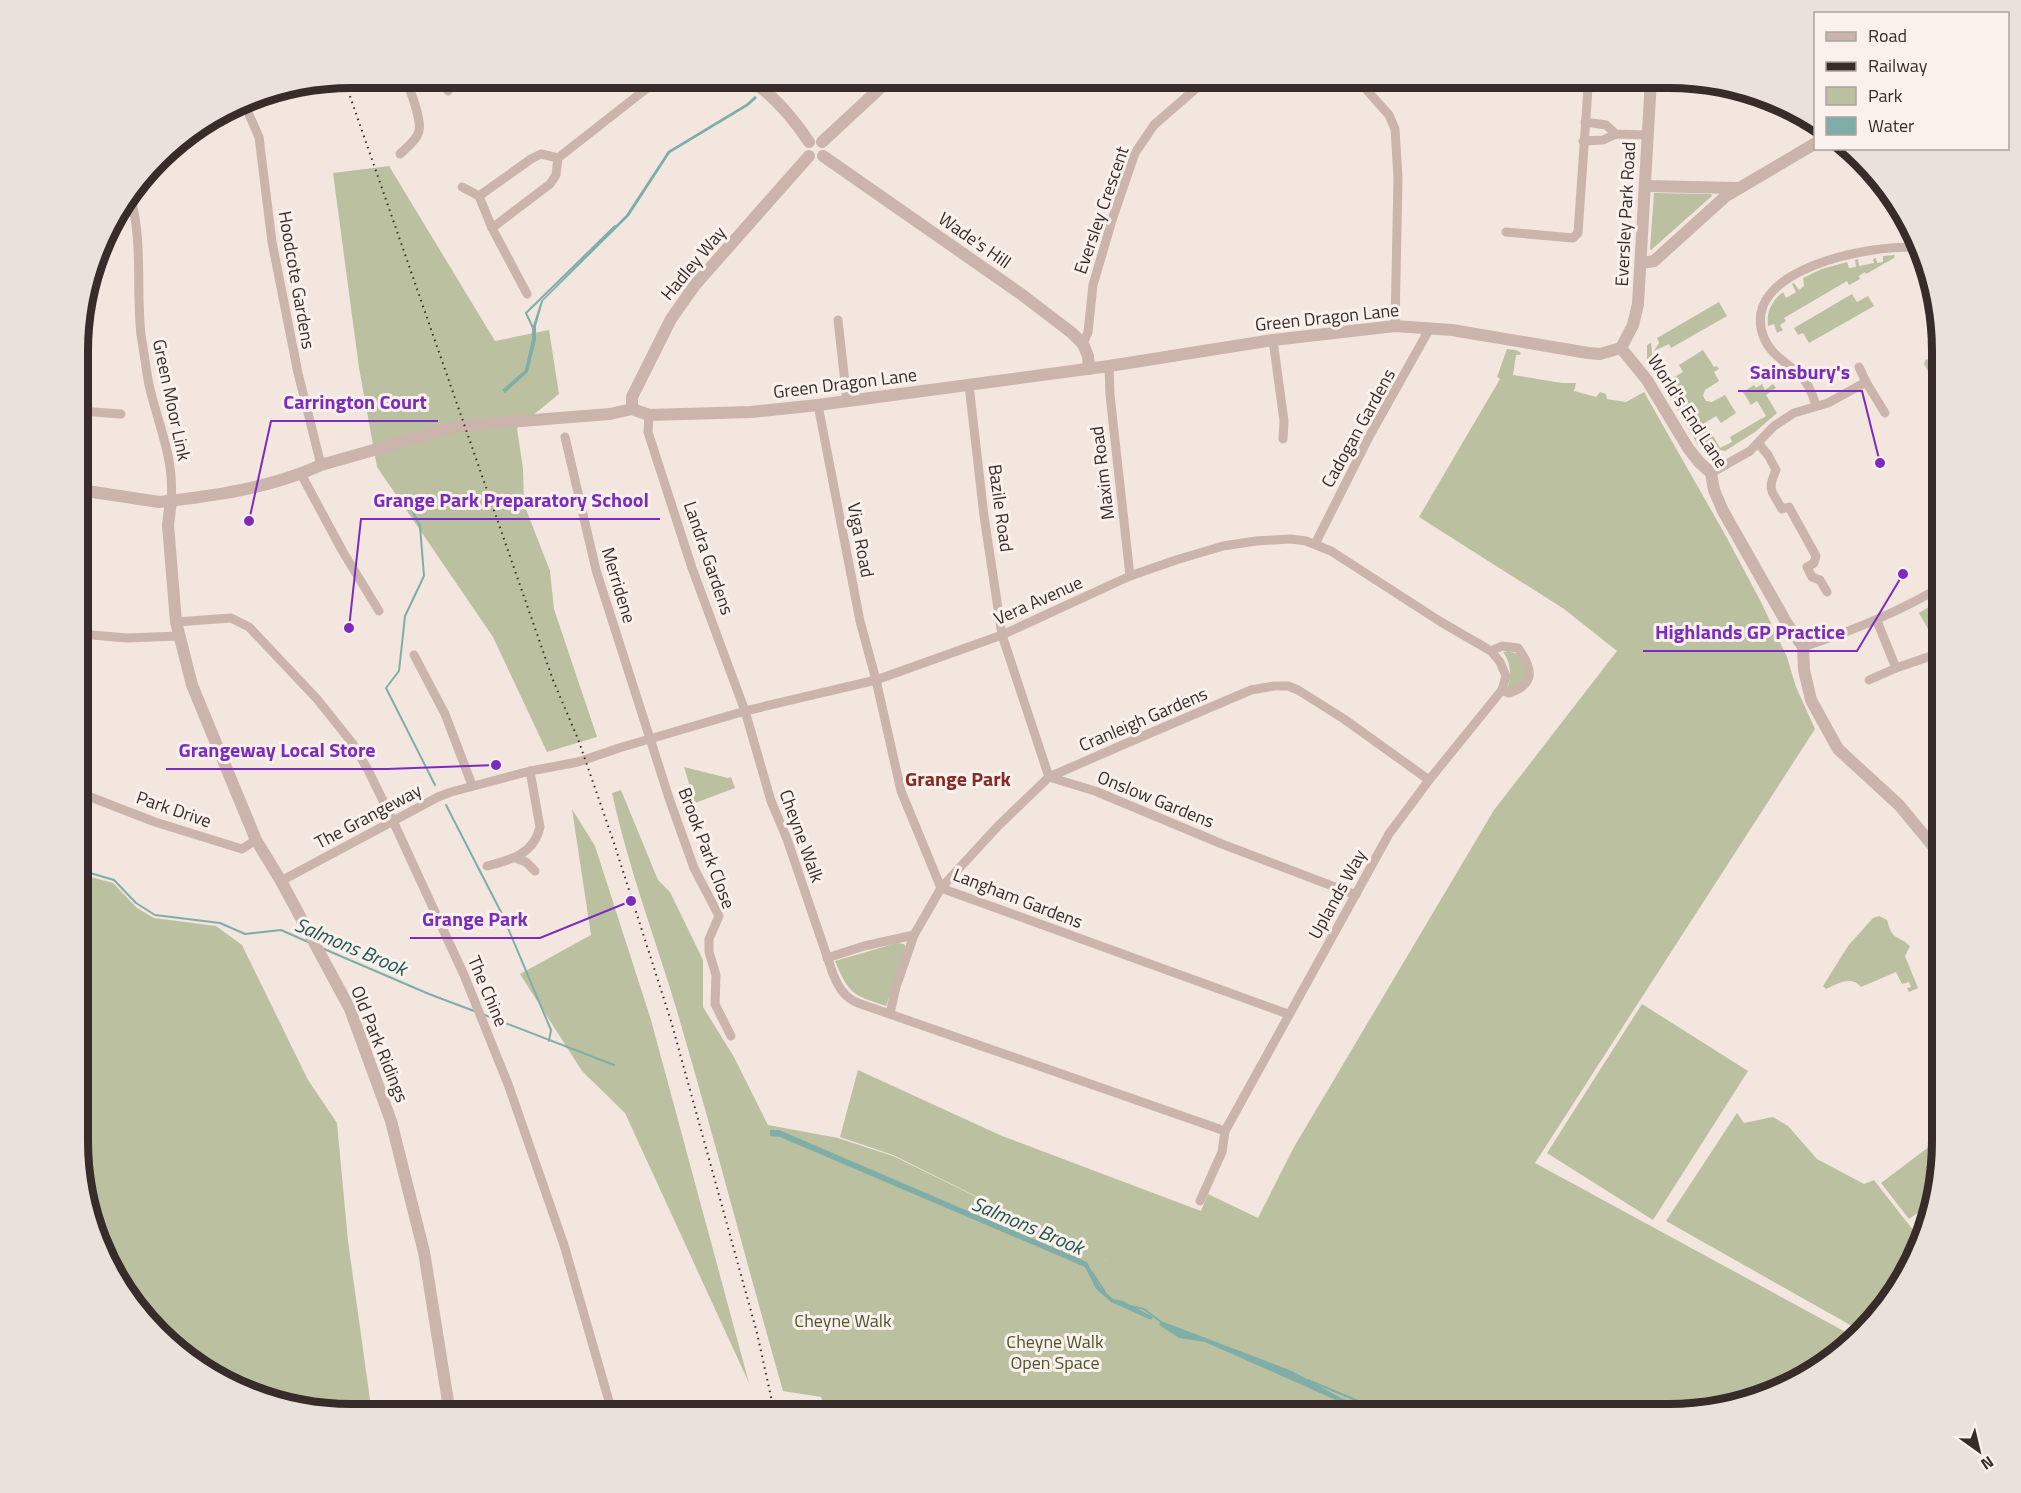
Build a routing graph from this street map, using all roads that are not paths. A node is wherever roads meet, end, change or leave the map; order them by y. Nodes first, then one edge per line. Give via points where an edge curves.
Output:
1 (409, 88) edge
2 (449, 88) edge
3 (647, 88) edge
4 (761, 88) edge
5 (879, 88) edge
6 (1196, 88) edge
7 (1365, 88) edge
8 (1588, 88) dead end
9 (1651, 88) edge
10 (448, 91) dead end
11 (247, 111) edge
12 (1585, 122) junction
13 (1616, 134) junction
14 (1648, 135) junction
15 (1583, 141) junction
16 (815, 142) junction
17 (1814, 144) edge
18 (400, 154) dead end
19 (809, 156) junction
20 (823, 156) junction
21 (558, 158) junction
22 (1645, 186) junction
23 (462, 187) dead end
24 (1737, 188) junction
25 (480, 196) junction
26 (132, 207) edge
27 (492, 228) junction
28 (1506, 232) dead end
29 (1911, 248) edge
30 (1641, 263) junction
31 (527, 294) dead end
32 (838, 320) dead end
33 (1395, 326) junction
34 (1430, 328) junction
35 (1273, 340) junction
36 (1083, 344) junction
37 (1621, 348) junction
38 (1109, 366) junction
39 (1859, 367) dead end
40 (1089, 369) junction
41 (1866, 382) junction
42 (969, 385) junction
43 (847, 401) junction
44 (818, 405) junction
45 (1816, 406) junction
46 (632, 409) junction
47 (88, 412) edge
48 (1885, 413) dead end
49 (122, 414) dead end
50 (649, 415) junction
51 (565, 437) dead end
52 (1282, 440) dead end
53 (1758, 443) junction
54 (321, 465) junction
55 (1711, 473) junction
56 (301, 474) junction
57 (88, 491) edge
58 (171, 501) junction
59 (1315, 544) junction
60 (1130, 576) junction
61 (1827, 592) dead end
62 (1932, 592) edge
63 (379, 611) dead end
64 (1877, 621) junction
65 (176, 622) junction
66 (88, 635) edge
67 (1002, 635) junction
68 (179, 636) junction
69 (1803, 647) junction
70 (1491, 651) junction
71 (414, 655) dead end
72 (1932, 657) edge
73 (1896, 668) junction
74 (876, 680) junction
75 (1869, 680) dead end
76 (1502, 690) junction
77 (745, 711) junction
78 (652, 739) junction
79 (578, 762) joint
80 (530, 771) junction
81 (1049, 777) junction
82 (1429, 780) junction
83 (472, 785) junction
84 (88, 796) edge
85 (393, 821) junction
86 (259, 843) junction
87 (1932, 845) edge
88 (516, 858) junction
89 (487, 866) dead end
90 (535, 872) dead end
91 (282, 881) junction
92 (941, 888) junction
93 (1356, 895) junction
94 (914, 935) junction
95 (827, 958) junction
96 (890, 1013) junction
97 (1288, 1014) junction
98 (731, 1036) dead end
99 (1225, 1131) junction
100 (1200, 1201) dead end
101 (448, 1404) edge
102 (610, 1404) edge

1 - 18 street via 419,131
2 - 10 street
3 - 21 street
4 - 16 street
5 - 16 street
6 - 36 street, Eversley Crescent via 1154,124 1135,153 1093,285
7 - 33 street via 1389,115 1395,129
8 - 12 street
9 - 14 street, Eversley Park Road
11 - 54 street, Hoodcote Gardens via 259,137 272,242
12 - 13 street via 1606,125
12 - 15 street
13 - 14 street
13 - 15 street via 1604,140
14 - 22 street, Eversley Park Road
15 - 28 street via 1576,236
16 - 19 street via 806,148
16 - 20 street via 825,149
17 - 24 street
19 - 20 street
19 - 46 street, Hadley Way via 695,285 671,319 632,397
20 - 36 street, Wade's Hill via 1021,294
21 - 25 street via 541,154
21 - 27 street via 556,175 550,184
22 - 24 street
22 - 30 street, Eversley Park Road
23 - 25 street
24 - 30 street via 1654,261
25 - 27 street
26 - 58 street, Green Moor Link via 139,258 141,334 170,465
27 - 31 street
29 - 45 street via 1834,257 1794,275 1768,296 1762,306 1764,337 1781,362 1802,377
30 - 37 street, Eversley Park Road via 1636,315
32 - 43 street
33 - 34 street, Green Dragon Lane
33 - 35 street, Green Dragon Lane
34 - 37 street, Green Dragon Lane via 1588,353
34 - 59 street, Cadogan Gardens
35 - 38 street, Green Dragon Lane
35 - 52 street via 1284,421
36 - 40 street
37 - 55 street, World's End Lane via 1647,380 1692,453
38 - 40 street, Green Dragon Lane
38 - 60 street, Maxim Road
39 - 41 street
40 - 42 street, Green Dragon Lane
41 - 45 street
41 - 48 street
42 - 43 street, Green Dragon Lane
42 - 67 street, Bazile Road
43 - 44 street, Green Dragon Lane
44 - 50 street, Green Dragon Lane via 751,412
44 - 74 street, Viga Road via 860,621
45 - 53 street via 1794,413
46 - 50 street, Green Dragon Lane
46 - 54 street via 458,426
47 - 49 street
50 - 77 street, Landra Gardens via 648,432 692,568
51 - 78 street, Merridene via 596,570
53 - 55 street
53 - 61 street via 1776,470 1771,488 1782,509 1789,507 1816,556 1807,567
54 - 56 street
55 - 69 street, World's End Lane via 1723,511
56 - 58 street via 239,491
56 - 63 street
57 - 58 street
58 - 65 street, Old Park Ridings via 168,525
59 - 60 street, Vera Avenue via 1291,540 1223,546
59 - 70 street, Vera Avenue
60 - 67 street, Vera Avenue
62 - 64 street
64 - 69 street
64 - 73 street
65 - 68 street, Old Park Ridings
65 - 85 street, The Chine via 231,618 249,627 336,721 368,770
66 - 68 street
67 - 74 street, Vera Avenue
67 - 81 street
68 - 86 street, Old Park Ridings via 192,685
69 - 87 street, World's End Lane via 1811,700 1838,749 1899,805
70 - 76 street via 1506,676
70 - 76 street via 1502,646 1518,648 1528,662 1530,674 1525,684 1517,691
71 - 83 street via 444,714
72 - 73 street
73 - 75 street
74 - 77 street, Vera Avenue
74 - 92 street, Langham Gardens via 902,791
76 - 82 street, Uplands Way
77 - 78 street, Vera Avenue
77 - 95 street, Cheyne Walk via 771,801
78 - 79 street, Vera Avenue
78 - 98 street, Brook Park Close via 694,868 719,916 709,939 709,952 716,975 716,1004
79 - 80 street, The Grangeway
80 - 83 street, The Grangeway
80 - 88 street via 540,827 536,839
81 - 82 street, Cranleigh Gardens via 1251,690 1288,686 1344,719
81 - 92 street, Cranleigh Gardens
81 - 93 street, Onslow Gardens via 1095,791
82 - 93 street, Uplands Way via 1389,834
83 - 85 street, The Grangeway via 438,797
84 - 86 street, Park Drive via 154,822 242,849
85 - 91 street, The Grangeway
85 - 102 street, The Chine via 474,998 508,1084 564,1245
86 - 91 street, Old Park Ridings
88 - 89 street
88 - 90 street
91 - 101 street, Old Park Ridings via 351,1009 391,1121 424,1252
92 - 94 street, Cranleigh Gardens
92 - 97 street, Langham Gardens
93 - 97 street, Uplands Way
94 - 95 street
94 - 96 street, Cranleigh Gardens
95 - 96 street, Cheyne Walk via 840,990 848,999
96 - 99 street, Cheyne Walk
97 - 99 street, Uplands Way
99 - 100 street, Uplands Way via 1224,1147

